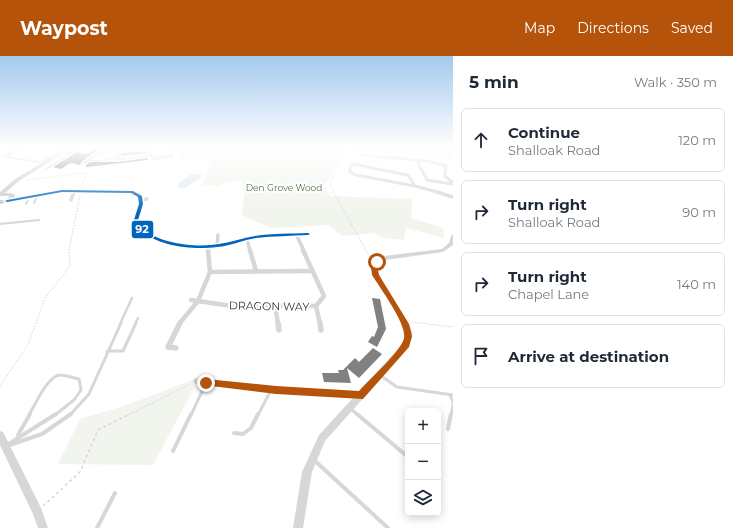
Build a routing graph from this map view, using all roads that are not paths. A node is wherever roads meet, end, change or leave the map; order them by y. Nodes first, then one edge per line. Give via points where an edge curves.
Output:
1 (34, 169) edge
2 (350, 169) edge
3 (380, 169) edge
4 (421, 169) edge
5 (446, 169) edge
6 (16, 182) junction
7 (453, 184) edge
8 (415, 186) junction
9 (75, 191) junction
10 (11, 194) junction
11 (0, 195) edge
12 (37, 197) junction
13 (453, 197) edge
14 (27, 198) junction
15 (148, 199) dead end
16 (71, 200) dead end
17 (3, 202) edge
18 (141, 202) junction
19 (34, 203) dead end
20 (26, 204) dead end
21 (136, 206) dead end
22 (39, 220) dead end
23 (136, 220) junction
24 (130, 221) dead end
25 (0, 224) edge
26 (296, 234) junction
27 (308, 234) dead end
28 (218, 235) dead end
29 (453, 236) edge
30 (247, 239) junction
31 (217, 246) junction
32 (208, 247) junction
33 (256, 271) junction
34 (312, 271) junction
35 (210, 272) junction
36 (132, 298) dead end
37 (191, 300) dead end
38 (198, 301) junction
39 (275, 305) junction
40 (316, 306) junction
41 (138, 318) dead end
42 (279, 330) dead end
43 (321, 330) dead end
44 (176, 348) dead end
45 (107, 351) junction
46 (379, 375) junction
47 (196, 382) road end
48 (206, 383) junction
49 (271, 390) junction
50 (451, 395) edge
51 (360, 396) junction
52 (453, 404) edge
53 (349, 407) junction
54 (448, 429) dead end
55 (0, 434) edge
56 (234, 434) dead end
57 (18, 435) junction
58 (7, 446) junction
59 (173, 451) dead end
60 (405, 454) edge
61 (312, 458) junction
62 (115, 493) dead end
63 (43, 528) edge
64 (97, 528) edge
65 (298, 528) edge
66 (388, 528) edge

1 - 6 main road
2 - 8 street via 350,172 356,175
3 - 8 street via 408,175
4 - 7 street via 427,180
5 - 7 street via 445,176
6 - 10 main road
6 - 11 main road
8 - 13 street
9 - 12 street
9 - 16 street
9 - 18 street via 132,192 140,196
10 - 11 main road
10 - 14 street
10 - 17 main road via 13,197
12 - 14 street
12 - 19 lane
14 - 17 street
14 - 20 lane
15 - 18 street
18 - 21 street
18 - 23 street
22 - 25 lane
23 - 24 street
23 - 32 street via 142,229 160,241
26 - 27 street
26 - 30 street
26 - 34 street, DRAGON WAY
28 - 31 street
29 - 46 street via 451,244 443,250 384,258 374,267 409,336 406,344
30 - 31 street
30 - 33 street
31 - 32 street
32 - 35 street
33 - 34 street
33 - 35 street
34 - 40 street, DRAGON WAY via 324,296
35 - 38 street
36 - 45 lane
37 - 38 street, DRAGON WAY
38 - 39 street, DRAGON WAY via 225,305
38 - 44 street via 181,320 168,347
39 - 40 street, DRAGON WAY
39 - 42 street
40 - 43 street
41 - 45 lane via 123,351
45 - 58 lane via 89,394 68,416 50,431 31,440
46 - 50 lane via 397,387
46 - 51 street
47 - 48 street
48 - 49 street
48 - 59 lane
49 - 51 street
49 - 56 lane via 251,428 243,434
50 - 52 lane
51 - 53 street
52 - 54 lane
53 - 60 lane
53 - 61 street via 322,438
55 - 58 street
57 - 57 lane via 58,414 74,401 81,390 79,379 58,375 49,381
57 - 58 lane
58 - 63 street
61 - 65 street via 307,472
61 - 66 lane
62 - 64 lane

